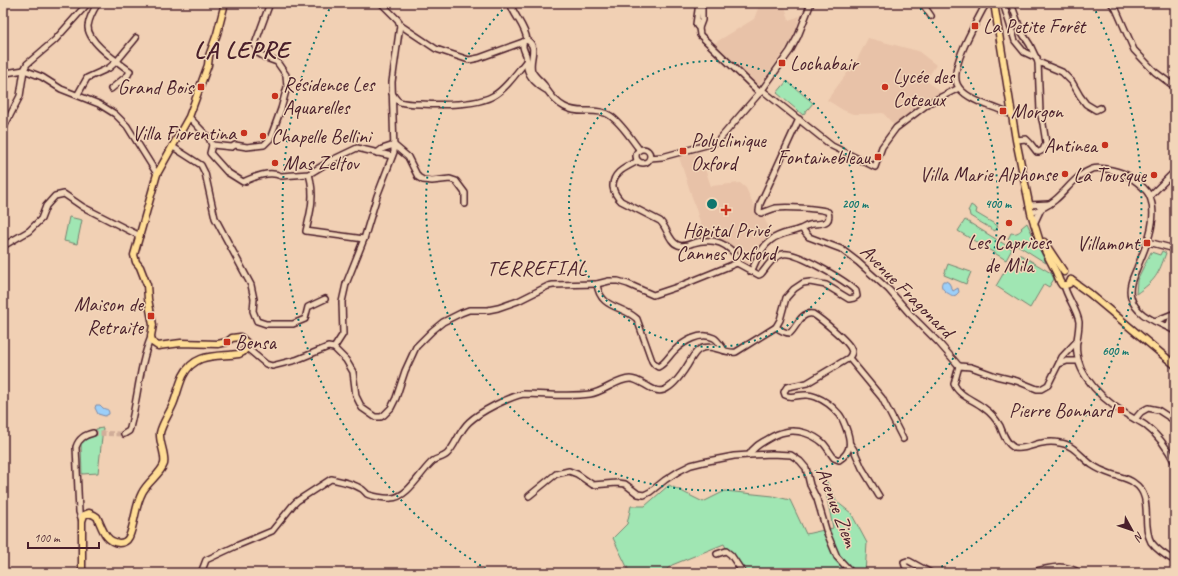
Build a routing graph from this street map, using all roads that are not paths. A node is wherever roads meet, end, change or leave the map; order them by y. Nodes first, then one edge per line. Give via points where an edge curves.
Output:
1 (88, 3) edge
2 (98, 3) edge
3 (225, 3) edge
4 (270, 3) edge
5 (381, 3) edge
6 (510, 3) edge
7 (701, 3) edge
8 (811, 3) edge
9 (922, 3) edge
10 (987, 3) edge
11 (994, 3) edge
12 (1003, 3) edge
13 (1011, 3) edge
14 (1111, 3) edge
15 (931, 16) dead end
16 (400, 25) junction
17 (136, 38) dead end
18 (525, 41) junction
19 (533, 52) junction
20 (527, 60) junction
21 (1038, 60) junction
22 (117, 61) junction
23 (24, 70) junction
24 (519, 70) junction
25 (528, 71) junction
26 (3, 74) edge
27 (1175, 87) edge
28 (959, 88) junction
29 (111, 89) dead end
30 (546, 90) junction
31 (761, 91) junction
32 (391, 92) junction
33 (78, 94) dead end
34 (404, 103) junction
35 (1100, 108) dead end
36 (393, 112) junction
37 (1012, 113) junction
38 (189, 117) junction
39 (798, 119) junction
40 (3, 129) edge
41 (1016, 140) junction
42 (212, 145) junction
43 (394, 146) junction
44 (173, 147) junction
45 (639, 149) junction
46 (377, 153) junction
47 (393, 154) junction
48 (650, 158) junction
49 (638, 161) junction
50 (1175, 171) edge
51 (157, 174) junction
52 (310, 174) junction
53 (1150, 196) junction
54 (465, 204) dead end
55 (1050, 204) junction
56 (1029, 205) junction
57 (1041, 208) junction
58 (1031, 213) junction
59 (1034, 224) junction
60 (802, 229) junction
61 (1037, 233) junction
62 (140, 236) junction
63 (364, 239) junction
64 (1148, 242) junction
65 (3, 246) edge
66 (1175, 249) edge
67 (737, 263) junction
68 (751, 272) junction
69 (1064, 272) junction
70 (1059, 279) junction
71 (1071, 280) junction
72 (596, 284) junction
73 (1064, 285) junction
74 (325, 299) dead end
75 (1175, 313) edge
76 (1155, 321) junction
77 (776, 327) junction
78 (1168, 327) junction
79 (1175, 331) edge
80 (151, 336) junction
81 (1077, 341) junction
82 (247, 348) junction
83 (334, 348) junction
84 (724, 350) junction
85 (849, 358) junction
86 (1078, 361) junction
87 (1058, 364) junction
88 (1175, 365) edge
89 (959, 366) junction
90 (1135, 419) junction
91 (1175, 421) edge
92 (93, 433) tunnel mouth
93 (124, 434) dead end
94 (903, 439) dead end
95 (850, 444) junction
96 (750, 455) junction
97 (1175, 463) edge
98 (529, 496) dead end
99 (879, 496) dead end
100 (82, 521) junction
101 (717, 554) dead end
102 (1175, 561) edge
103 (82, 573) edge
104 (201, 573) edge
105 (743, 573) edge
106 (852, 573) edge
107 (916, 573) edge
108 (931, 573) edge
109 (1028, 573) edge
110 (1079, 573) edge

1 - 23 street
2 - 22 street via 88,26 90,34 100,47
3 - 38 main road via 218,34
4 - 42 street via 255,44 258,53 277,62 286,75 287,87 270,139 264,145 247,147
5 - 16 street
6 - 18 street via 525,32
7 - 31 street via 696,24 701,36
8 - 31 street via 795,43
9 - 15 street
10 - 28 street via 957,66 956,82
11 - 37 main road
12 - 21 street via 1015,41 1024,52
13 - 21 street via 1020,32
14 - 27 street via 1134,50 1155,72
16 - 18 street via 436,49 469,60
16 - 32 street
17 - 22 street
18 - 19 street via 532,44
18 - 20 street via 522,48
19 - 20 street
19 - 30 street via 531,69
20 - 24 street
20 - 25 street
21 - 35 street via 1062,72 1086,104 1096,110
21 - 41 street via 1040,112 1045,146 1037,152 1026,139
22 - 29 street via 130,71
22 - 33 street via 109,68 87,78
23 - 26 street
23 - 40 street via 20,96
23 - 51 street via 61,89 99,104 115,114 127,126
24 - 25 street
24 - 34 street via 492,97 446,105
25 - 30 street
28 - 37 street via 972,98
28 - 39 street via 929,103 896,128 882,147 875,167 836,148
30 - 45 street via 567,108 609,115
31 - 39 street
31 - 48 street via 714,143
32 - 34 street via 396,99
32 - 36 street
34 - 36 street
36 - 43 street
37 - 41 main road
38 - 42 street via 209,138
38 - 44 main road
39 - 60 street via 759,210 761,213 776,208 828,212 827,221
41 - 56 main road
42 - 52 street via 210,153 227,172 243,182 263,174
43 - 46 street
43 - 47 street
43 - 54 street via 408,157 418,177 423,180 456,181 465,193
44 - 51 main road
44 - 74 street via 200,165 205,173 215,218 251,285 253,312 257,321 266,324 293,324 305,319 308,307
45 - 48 street via 646,149 650,153
45 - 49 street via 635,155
46 - 47 street
46 - 52 street via 357,148
47 - 63 street
48 - 49 street via 645,163
49 - 67 street via 615,176 613,186 617,198 664,224 674,243 682,246 702,240 714,242 735,253
50 - 53 street
51 - 62 main road
52 - 63 street via 312,208 306,231
53 - 55 street via 1140,184 1127,176 1111,170 1094,168 1080,175
53 - 64 street via 1153,212
55 - 56 street
55 - 57 street
56 - 58 main road
57 - 58 street
57 - 59 street
58 - 59 main road
59 - 61 main road
60 - 68 street via 780,234 771,240 761,249
60 - 89 street, Avenue Fragonard via 809,237 841,249 858,262 889,290
61 - 69 main road
61 - 70 main road
62 - 65 street via 83,207 64,194 55,196 46,206 41,219 29,231
62 - 80 main road via 134,255 147,286 153,326
63 - 83 street via 346,284 342,302 343,334
64 - 66 street
64 - 76 street via 1133,276 1130,293 1136,308
67 - 68 street
67 - 72 street via 653,295 618,281
68 - 77 street via 761,274 777,256 792,254 838,277 858,294 856,298 850,298 826,284 803,283 786,298
69 - 70 main road
69 - 71 main road via 1070,275
70 - 73 main road
71 - 73 main road via 1069,284
71 - 88 main road
72 - 83 street via 548,286 498,308 469,310 451,317 416,347 396,398 391,408 381,417 375,417 362,408 356,396 353,372
72 - 84 street via 603,299 611,306 632,314 637,319 652,361 658,367 684,342 694,337 715,338
73 - 81 street via 1079,322
75 - 76 street
75 - 78 street
76 - 78 street
77 - 84 street via 736,352
77 - 85 street via 790,333 804,316 813,314 852,348
78 - 79 street
80 - 82 main road via 152,342 158,346 181,343 218,344 240,337 246,342
80 - 93 street via 129,432
81 - 86 street
81 - 87 street
82 - 83 street via 268,366 296,360 328,347
82 - 100 main road via 239,354 205,357 194,363 183,375 160,434 164,462 162,468 147,483 140,496 127,540 117,543 109,540 97,517 92,514 84,515
84 - 104 street via 700,349 693,355 681,375 664,390 656,390 630,379 592,394 523,394 514,397 469,422 447,454 432,462 406,492 399,496 391,498 371,495 361,488 331,479 297,501 272,531 206,560
85 - 94 street via 882,398
85 - 95 street via 807,383 787,387 784,392 789,397 815,397 831,406 844,423
86 - 87 street
86 - 90 street via 1096,390
87 - 89 street via 1048,385 1040,389 971,367
89 - 102 street via 954,384 958,390 985,408 996,419 1012,446 1017,449 1043,443 1062,443 1100,470 1134,482 1140,488 1146,504 1148,535 1152,543
90 - 91 street via 1148,408 1158,410
90 - 97 street via 1154,433
92 - 100 street via 83,436 76,447 79,512
95 - 96 street via 846,454 836,460 827,447 816,438 797,431 785,432 758,445 751,450
95 - 99 street
96 - 98 street, Avenue Ziem via 691,465 644,495 638,494 625,484 593,485 569,471 556,474
96 - 106 street, Avenue Ziem via 791,455 800,461 806,468 837,557
100 - 103 main road
101 - 105 street via 726,551
107 - 108 street via 905,566 904,562 909,561
109 - 110 street via 1056,567 1068,568

